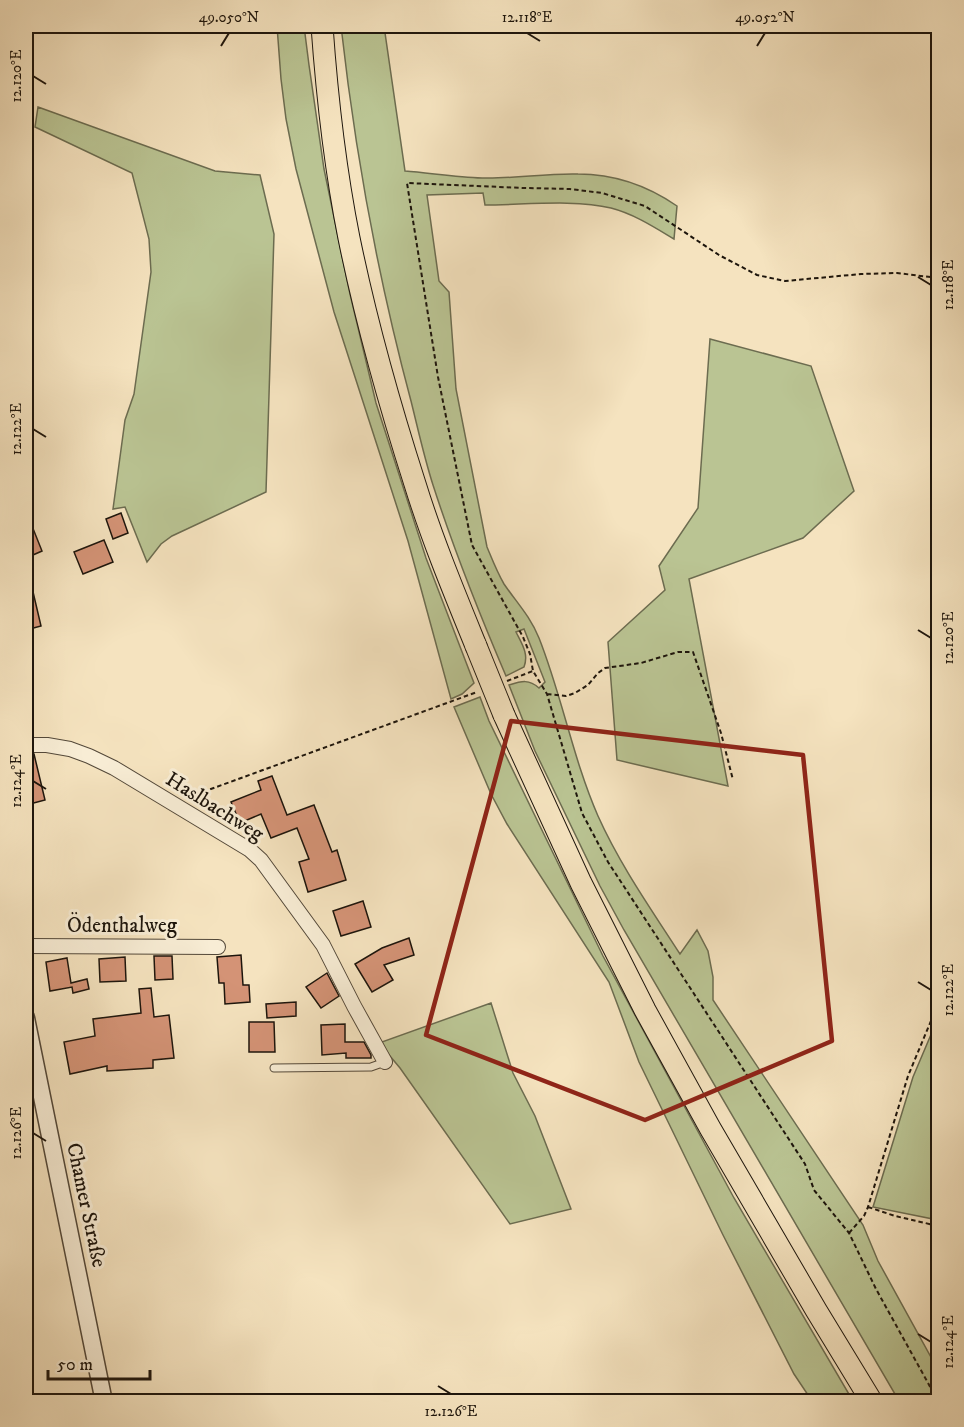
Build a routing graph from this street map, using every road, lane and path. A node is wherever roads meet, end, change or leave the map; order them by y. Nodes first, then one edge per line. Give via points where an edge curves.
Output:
1 (322, 26) edge
2 (939, 278) edge
3 (533, 671) junction
4 (499, 684) dead end
5 (477, 692) dead end
6 (547, 694) junction
7 (26, 745) edge
8 (733, 780) dead end
9 (173, 803) junction
10 (26, 946) edge
11 (218, 947) dead end
12 (939, 1004) edge
13 (26, 1018) edge
14 (386, 1062) joint
15 (274, 1068) dead end
16 (868, 1207) junction
17 (939, 1226) edge
18 (849, 1233) junction
19 (104, 1401) edge
20 (872, 1401) edge
21 (939, 1401) edge

1 - 20 highway, bridge via 335,152 349,236 415,485 445,570 504,715 645,1010 710,1128
2 - 3 path via 897,273 785,281 757,275 719,255 645,206 602,194 570,189 407,183 438,377 472,545 524,637
3 - 4 path
3 - 6 path
5 - 9 path
6 - 8 path via 575,693 605,668 693,652
6 - 18 path via 582,813 608,862 805,1164 814,1190
7 - 9 street, Haslbachweg via 70,749 89,756
9 - 14 street, Haslbachweg via 261,860 323,945
10 - 11 street, Ödenthalweg
12 - 16 path via 908,1076
13 - 19 street, Chamer Straße
14 - 15 lane via 371,1067
16 - 17 path
16 - 18 path
18 - 21 path

